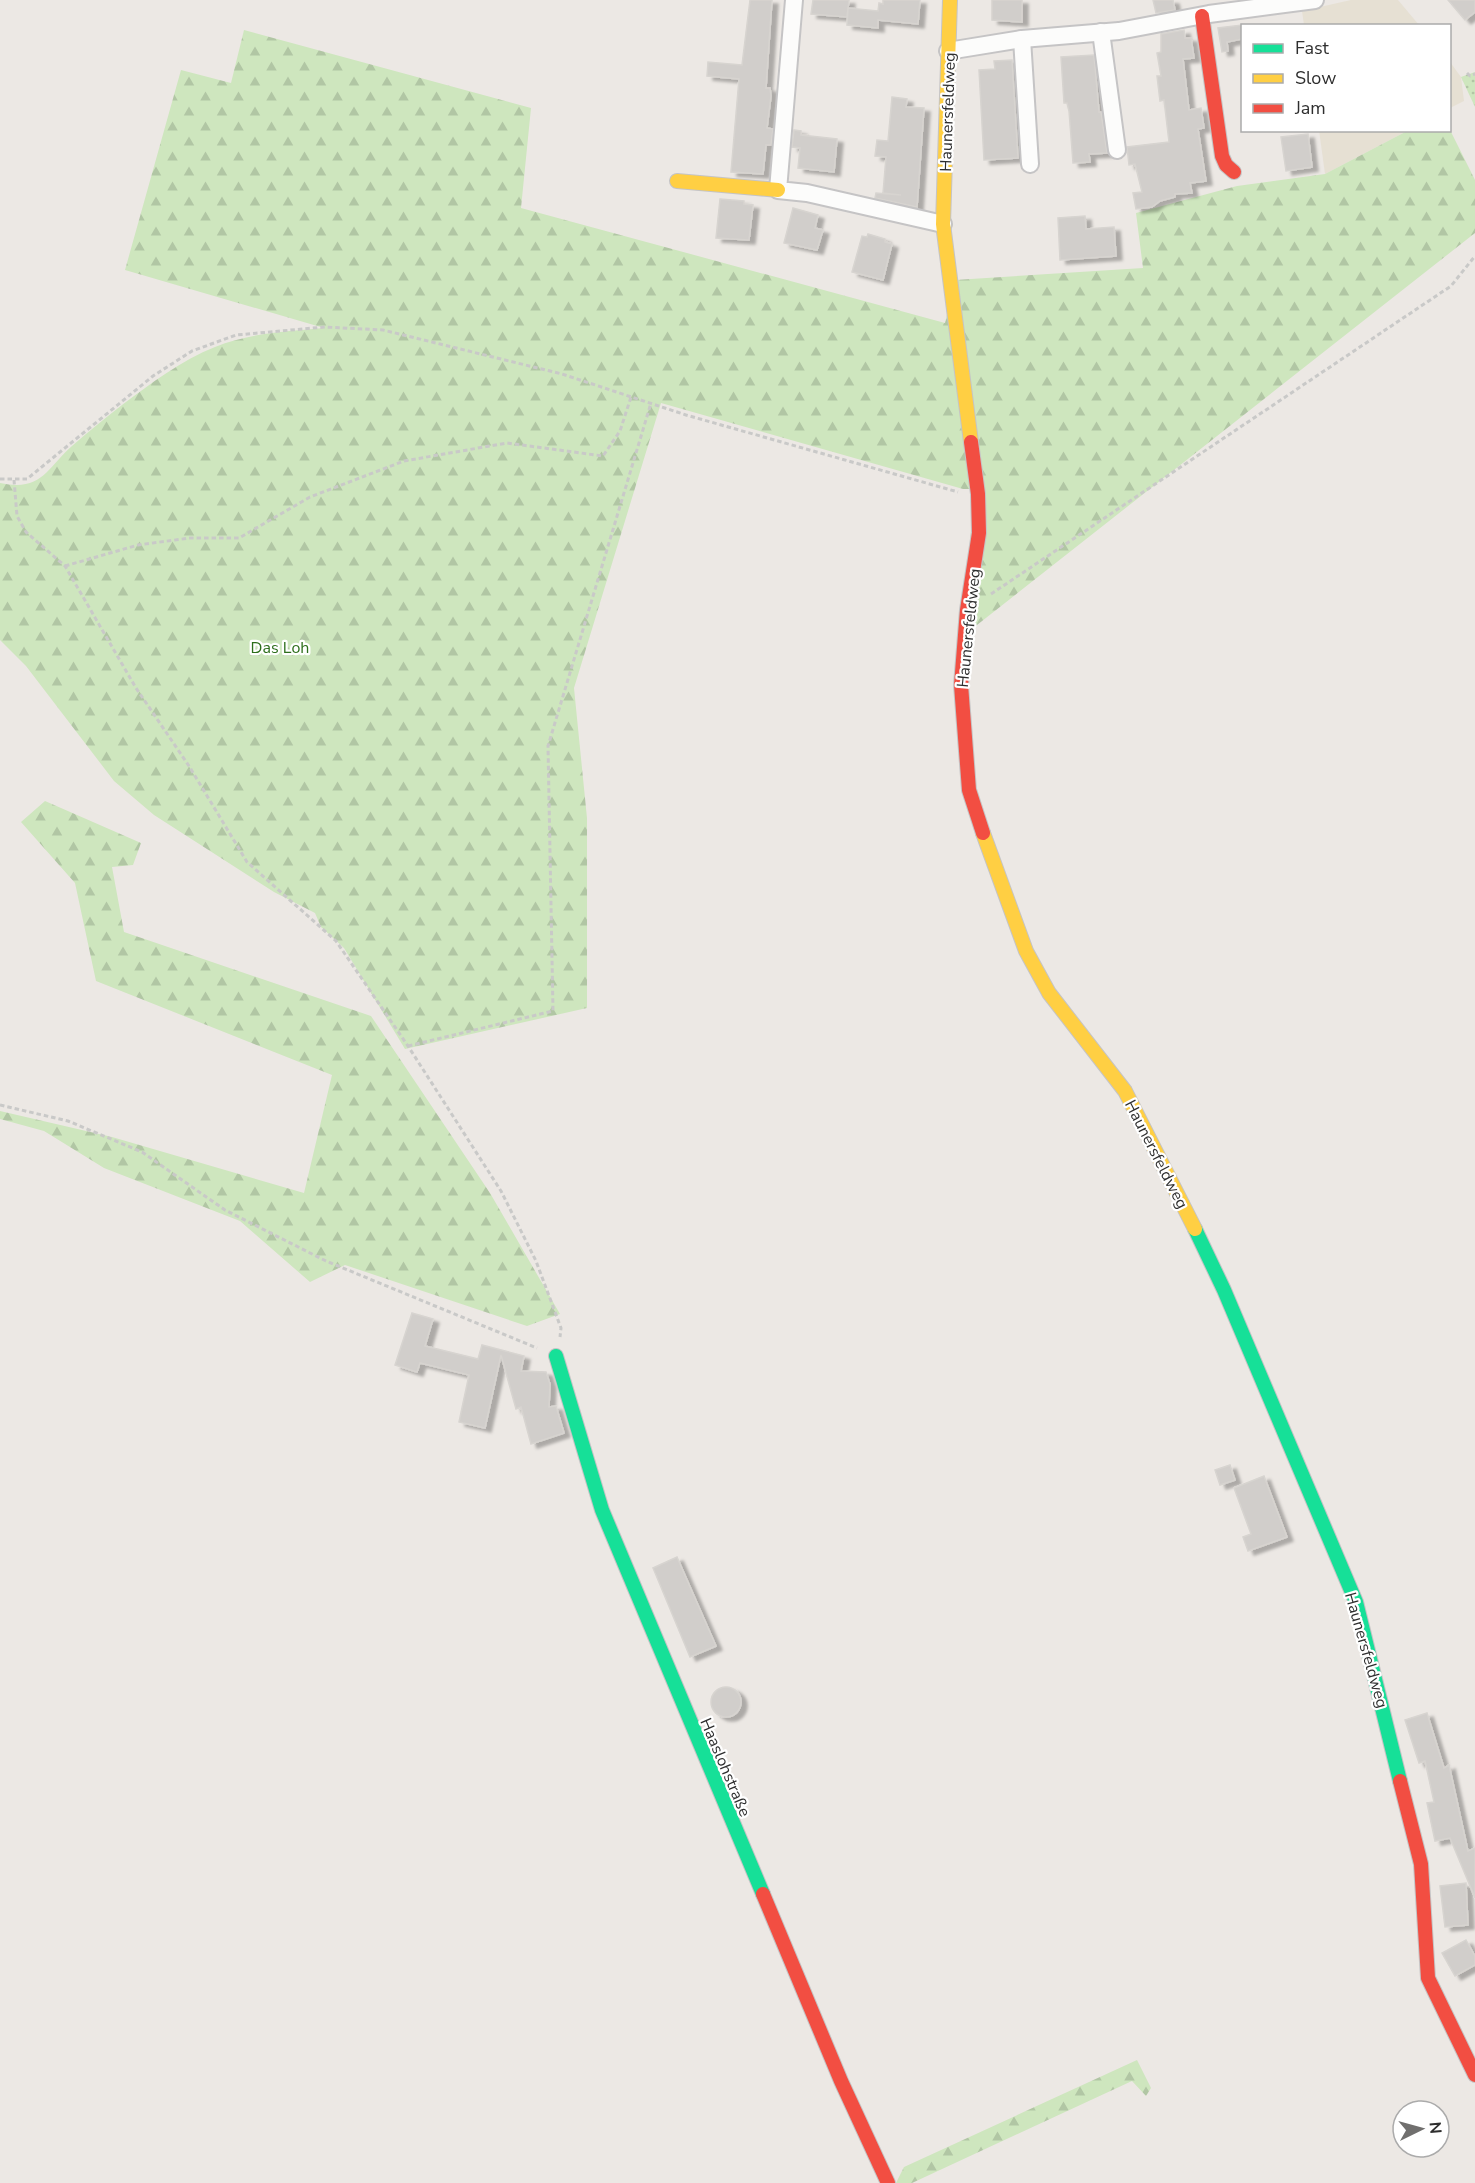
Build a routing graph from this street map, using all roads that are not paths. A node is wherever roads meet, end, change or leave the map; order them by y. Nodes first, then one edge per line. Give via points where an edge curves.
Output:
1 (794, 0) edge
2 (950, 0) edge
3 (1315, 0) edge
4 (1206, 10) edge
5 (1101, 32) junction
6 (1022, 39) junction
7 (948, 51) junction
8 (1117, 150) dead end
9 (1030, 164) dead end
10 (1234, 172) dead end
11 (677, 182) dead end
12 (778, 190) junction
13 (943, 225) junction
14 (556, 1356) road end
15 (1475, 2074) edge
16 (888, 2183) edge

1 - 12 street
2 - 7 street, Haunersfeldweg
3 - 4 street
4 - 5 street
4 - 10 street via 1222,156
5 - 6 street
5 - 8 street
6 - 7 street
6 - 9 street
7 - 13 street, Haunersfeldweg
11 - 12 street
12 - 13 street via 807,193
13 - 15 street, Haunersfeldweg via 978,494 979,533 961,685 969,790 1026,951 1049,993 1125,1091 1161,1160 1224,1290 1356,1602 1421,1864 1428,1978
14 - 16 street, Haaslohstraße via 602,1510 841,2081

